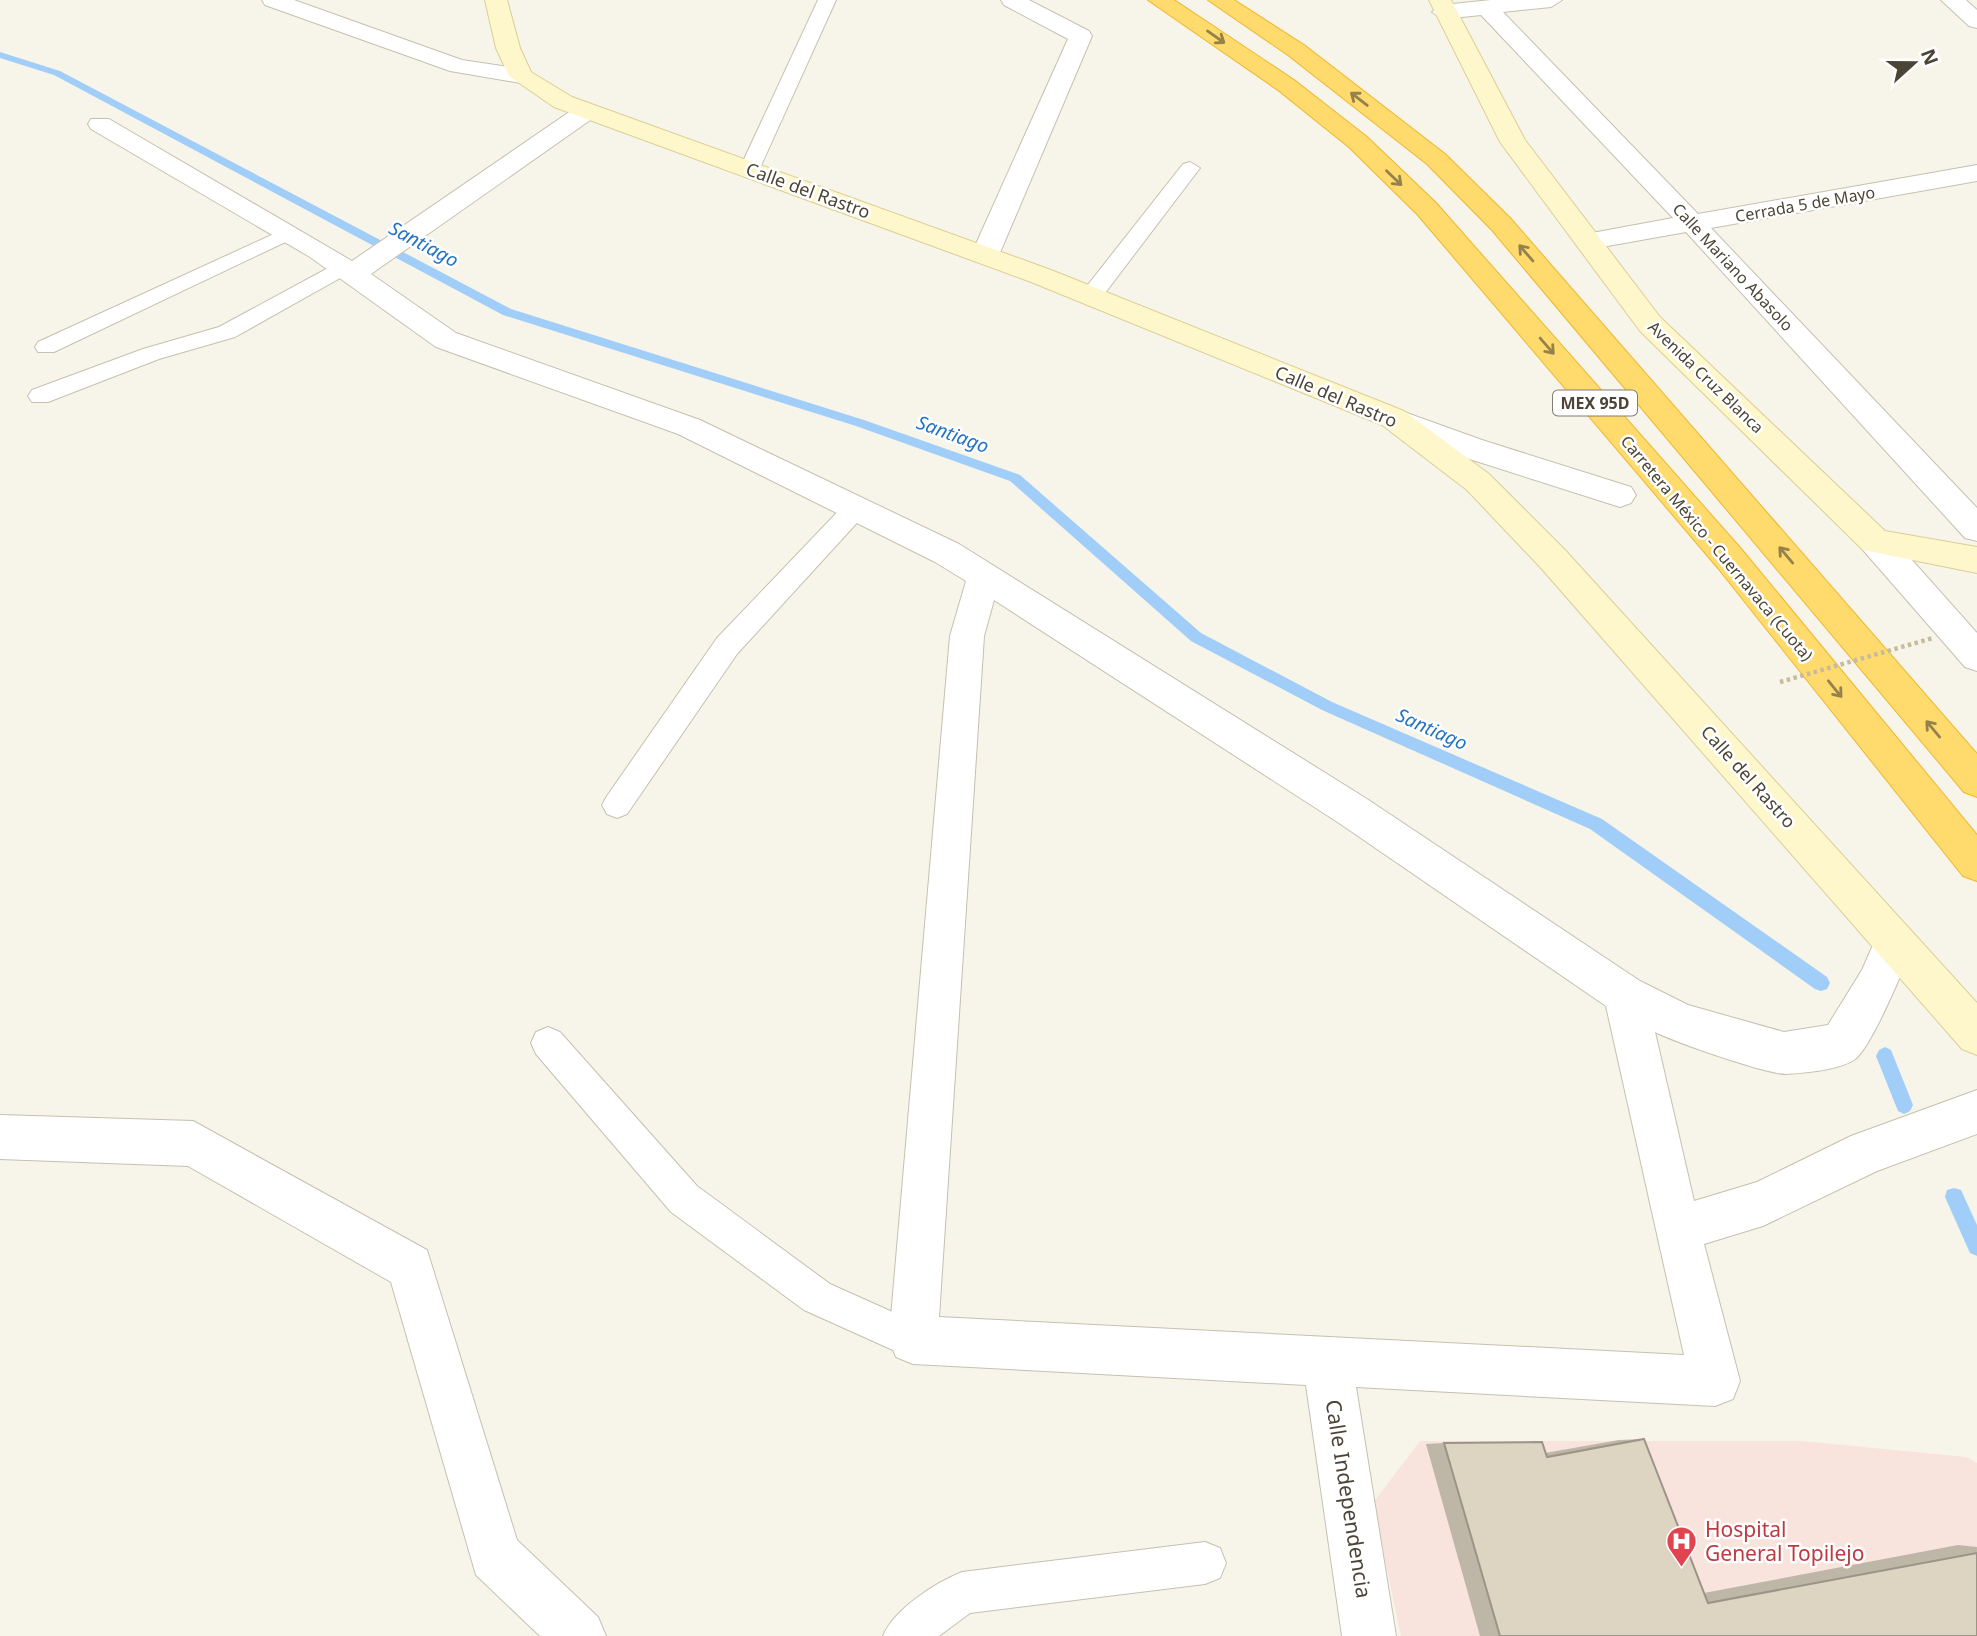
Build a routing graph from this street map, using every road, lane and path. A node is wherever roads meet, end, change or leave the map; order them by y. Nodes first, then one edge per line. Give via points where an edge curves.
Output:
1 (273, 0) edge
2 (496, 0) edge
3 (827, 0) edge
4 (1012, 0) edge
5 (1159, 0) edge
6 (1219, 0) edge
7 (1551, 0) edge
8 (1952, 0) edge
9 (1441, 6) edge
10 (1487, 8) junction
11 (1977, 22) edge
12 (521, 76) junction
13 (575, 107) junction
14 (100, 124) dead end
15 (1191, 168) dead end
16 (749, 170) junction
17 (1977, 173) edge
18 (1693, 224) junction
19 (289, 233) junction
20 (1591, 241) junction
21 (985, 255) junction
22 (352, 269) junction
23 (1091, 296) junction
24 (46, 347) dead end
25 (40, 396) dead end
26 (1393, 418) junction
27 (1620, 495) dead end
28 (856, 508) junction
29 (1977, 529) edge
30 (1875, 541) junction
31 (1977, 560) edge
32 (984, 577) junction
33 (1933, 638) dead end
34 (1977, 657) edge
35 (1780, 682) dead end
36 (1977, 781) edge
37 (617, 806) dead end
38 (1977, 864) edge
39 (1894, 942) junction
40 (1625, 995) junction
41 (1977, 1034) edge
42 (548, 1043) dead end
43 (1977, 1112) edge
44 (0, 1137) edge
45 (1677, 1229) junction
46 (913, 1340) junction
47 (1327, 1362) junction
48 (1205, 1563) dead end
49 (579, 1636) edge
50 (904, 1636) edge
51 (1369, 1636) edge

1 - 12 street via 458,66
2 - 12 main road via 508,48
3 - 16 lane
4 - 21 street via 1081,36
5 -> 38 highway, Carretera México - Cuernavaca (Cuota) / MEX 95D via 1286,85 1357,142 1427,209 1730,559
36 -> 6 highway, MEX 95D via 1501,224 1436,159 1296,50
7 - 10 street
8 - 11 street
9 - 10 street
9 - 20 main road, Avenida Cruz Blanca via 1513,142
10 - 18 street, Calle Mariano Abasolo
12 - 13 main road, Calle del Rastro
13 - 16 main road, Calle del Rastro
13 - 22 street via 401,240
14 - 19 street
15 - 23 lane
16 - 21 main road, Calle del Rastro
17 - 18 street, Cerrada 5 de Mayo
18 - 20 street, Cerrada 5 de Mayo
18 - 29 street, Calle Mariano Abasolo
19 - 22 street
19 - 24 lane
20 - 30 main road, Avenida Cruz Blanca via 1650,324
21 - 23 main road, Calle del Rastro
22 - 25 lane via 227,332 151,354
22 - 28 street via 446,340 680,423
23 - 26 main road, Calle del Rastro
26 - 27 street
26 - 39 main road, Calle del Rastro via 1478,482 1553,559
28 - 32 street via 947,553
28 - 37 lane via 727,646
30 - 31 main road
30 - 34 street
32 - 40 street via 1353,811
32 - 46 street via 967,636
33 - 35 path, bridge
39 - 40 street via 1878,982 1841,1044 1784,1053 1681,1023
39 - 41 main road, Calle del Rastro
40 - 45 street
42 - 46 lane via 684,1199 817,1297
43 - 45 street via 1867,1152 1763,1203
44 - 49 street via 193,1144 410,1267 495,1556
45 - 47 street via 1715,1381
46 - 47 street
47 - 51 street, Calle Independencia
48 - 50 lane via 962,1593

